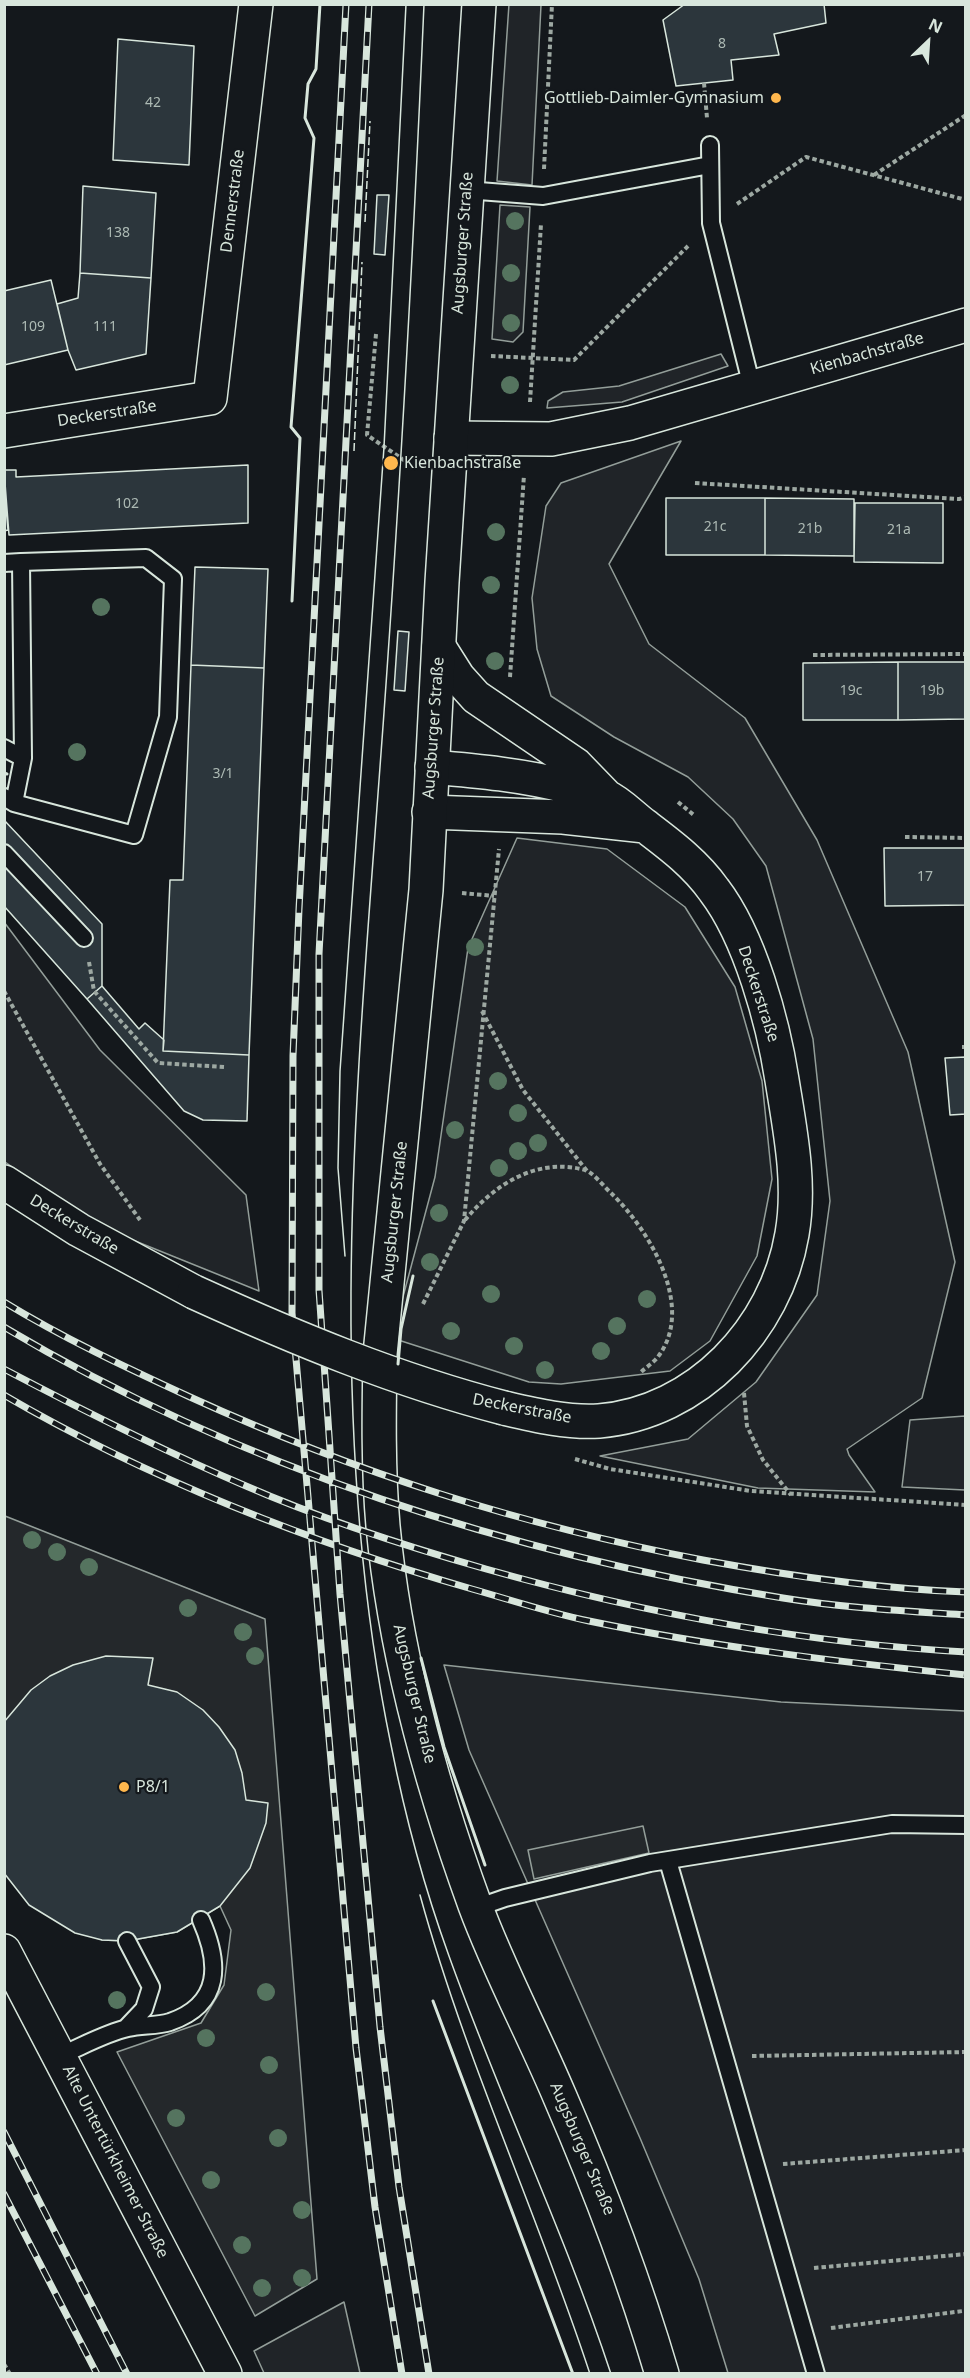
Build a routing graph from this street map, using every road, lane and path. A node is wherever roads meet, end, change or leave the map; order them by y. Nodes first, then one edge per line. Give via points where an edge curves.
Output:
1 (256, 4) edge
2 (479, 4) edge
3 (552, 4) edge
4 (704, 83) dead end
5 (966, 115) edge
6 (710, 145) joint
7 (710, 165) junction
8 (874, 175) junction
9 (466, 190) junction
10 (543, 196) junction
11 (966, 200) edge
12 (711, 223) junction
13 (966, 325) edge
14 (533, 359) junction
15 (752, 387) junction
16 (210, 398) joint
17 (4, 431) edge
18 (451, 438) junction
19 (527, 440) junction
20 (695, 483) dead end
21 (966, 497) edge
22 (13, 563) edge
23 (439, 647) junction
24 (966, 654) edge
25 (813, 655) dead end
26 (516, 726) junction
27 (4, 748) edge
28 (23, 758) junction
29 (432, 767) junction
30 (607, 797) junction
31 (9, 800) edge
32 (429, 812) junction
33 (502, 816) junction
34 (645, 826) junction
35 (905, 837) dead end
36 (966, 838) edge
37 (4, 853) edge
38 (84, 938) joint
39 (4, 991) edge
40 (482, 1010) junction
41 (224, 1067) dead end
42 (587, 1171) junction
43 (7, 1183) edge
44 (141, 1221) dead end
45 (464, 1221) junction
46 (419, 1315) dead end
47 (730, 1357) junction
48 (638, 1374) dead end
49 (571, 1457) dead end
50 (791, 1496) junction
51 (966, 1505) edge
52 (966, 1825) edge
53 (668, 1861) junction
54 (476, 1908) junction
55 (201, 1920) dead end
56 (127, 1941) dead end
57 (4, 1951) edge
58 (126, 2028) junction
59 (966, 2052) edge
60 (59, 2056) junction
61 (724, 2057) junction
62 (966, 2150) edge
63 (756, 2166) junction
64 (966, 2254) edge
65 (786, 2271) junction
66 (963, 2311) dead end
67 (804, 2332) junction
68 (4, 2364) edge
69 (10, 2373) edge
70 (225, 2373) edge
71 (662, 2373) edge
72 (816, 2373) edge

1 - 16 street, Dennerstraße
2 - 9 street, Augsburger Straße
3 - 10 path
4 - 6 path
5 - 8 path
6 - 7 lane
7 - 10 lane
7 - 12 lane
8 - 11 path
8 - 12 path via 806,157
9 - 10 lane
9 - 18 street, Augsburger Straße
10 - 14 path
12 - 14 path via 574,360
12 - 15 lane
13 - 15 street, Kienbachstraße
14 - 19 path
15 - 19 street, Kienbachstraße via 630,423
16 - 17 street, Deckerstraße
18 - 19 street, Kienbachstraße
18 - 23 street, Augsburger Straße
19 - 26 path via 509,692 525,710
20 - 21 path
22 - 28 lane
22 - 31 lane via 146,558 173,579 168,717 134,835
23 - 26 street via 476,697
23 - 29 street, Augsburger Straße
24 - 25 path
26 - 30 street via 576,765
27 - 28 lane
28 - 31 lane
29 - 30 street, Deckerstraße via 531,777
29 - 32 street, Augsburger Straße
30 - 34 street, Deckerstraße
32 - 33 street, Deckerstraße
32 - 54 street, Augsburger Straße via 418,982 380,1354 383,1525 410,1686 441,1806
33 - 34 street, Deckerstraße via 563,817
33 - 40 path
34 - 47 street, Deckerstraße via 678,850 715,890 744,946 764,1001 778,1059 795,1181 792,1234 784,1267 766,1309
35 - 36 path
37 - 38 lane
38 - 41 path via 94,991 158,1063
39 - 44 path via 100,1164
40 - 42 path via 523,1090
40 - 45 path
42 - 45 path via 561,1167 528,1172 485,1197
42 - 48 path via 634,1216 656,1252 669,1288 672,1312 668,1339 657,1358
43 - 47 street, Deckerstraße, bridge via 88,1235 194,1292 335,1354 419,1384 504,1408 563,1420 597,1421 626,1416 682,1394
45 - 46 path
47 - 50 path via 744,1381 747,1426 763,1460
49 - 50 path via 610,1469
50 - 51 path
52 - 53 lane via 892,1824
53 - 54 lane
53 - 61 lane
54 - 71 street, Augsburger Straße via 612,2223
55 - 58 lane via 215,1965 211,1986 197,2009 168,2023
56 - 58 lane via 151,1987 144,2009
57 - 60 street, Alte Untertürkheimer Straße
58 - 60 lane
59 - 61 path
60 - 70 street, Alte Untertürkheimer Straße
61 - 63 lane
62 - 63 path
63 - 65 lane
64 - 65 path
65 - 67 lane
66 - 67 path
67 - 72 lane
68 - 69 path

